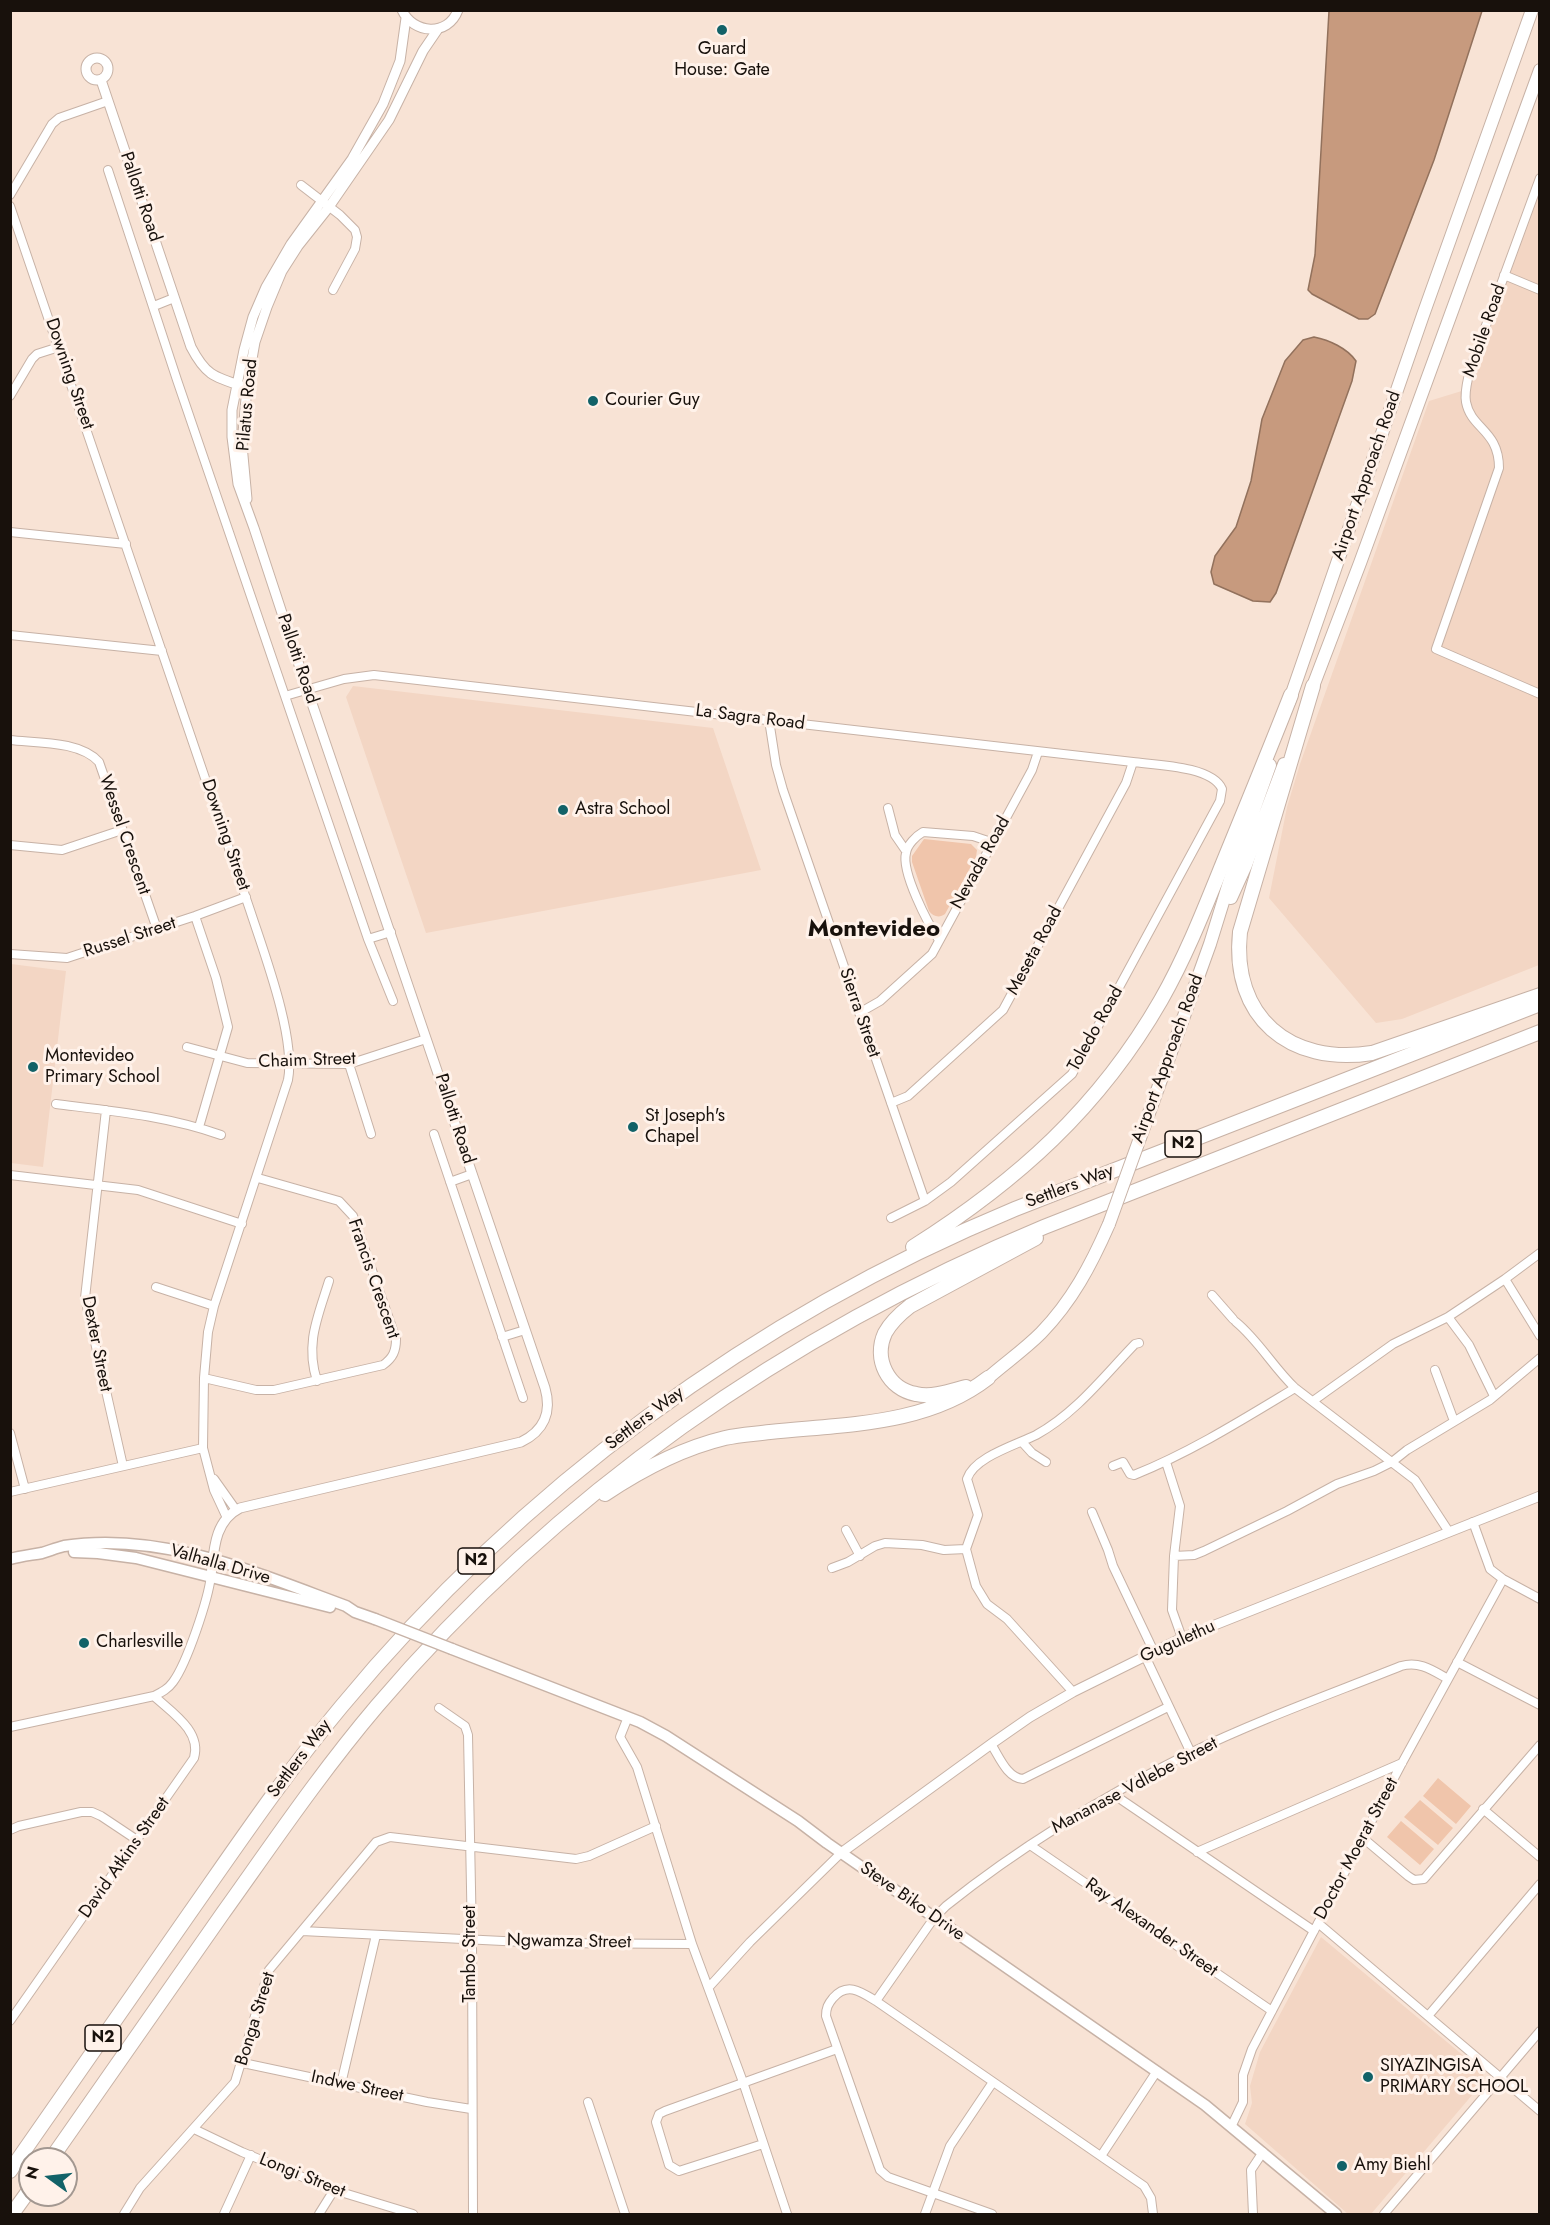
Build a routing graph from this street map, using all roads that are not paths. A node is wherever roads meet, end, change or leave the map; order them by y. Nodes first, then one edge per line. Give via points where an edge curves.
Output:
1 (458, 10) edge
2 (1532, 10) edge
3 (402, 13) edge
4 (438, 29) junction
5 (1539, 70) edge
6 (100, 80) dead end
7 (108, 102) junction
8 (108, 170) dead end
9 (1539, 178) edge
10 (301, 185) dead end
11 (10, 195) edge
12 (325, 204) junction
13 (10, 206) edge
14 (1504, 276) junction
15 (333, 290) dead end
16 (1539, 290) edge
17 (174, 298) junction
18 (154, 306) junction
19 (59, 346) junction
20 (242, 386) junction
21 (10, 396) edge
22 (248, 510) joint
23 (10, 532) edge
24 (126, 544) junction
25 (10, 635) edge
26 (162, 651) junction
27 (1313, 686) junction
28 (308, 689) junction
29 (1539, 694) edge
30 (1291, 695) junction
31 (285, 696) junction
32 (769, 720) junction
33 (10, 740) edge
34 (1038, 752) junction
35 (1133, 762) junction
36 (1215, 779) joint
37 (888, 808) dead end
38 (123, 830) junction
39 (992, 842) junction
40 (10, 845) edge
41 (906, 851) junction
42 (246, 897) junction
43 (195, 916) junction
44 (157, 929) junction
45 (391, 932) junction
46 (368, 939) junction
47 (939, 940) junction
48 (1210, 944) junction
49 (10, 954) edge
50 (1539, 995) edge
51 (393, 1001) dead end
52 (1539, 1004) edge
53 (859, 1013) junction
54 (1539, 1032) edge
55 (426, 1039) junction
56 (187, 1047) dead end
57 (220, 1057) junction
58 (291, 1064) junction
59 (349, 1064) junction
60 (891, 1103) junction
61 (56, 1104) dead end
62 (106, 1110) junction
63 (199, 1127) junction
64 (371, 1134) dead end
65 (434, 1134) dead end
66 (221, 1135) dead end
67 (472, 1174) junction
68 (10, 1175) edge
69 (258, 1178) junction
70 (450, 1182) junction
71 (97, 1185) junction
72 (925, 1201) junction
73 (1099, 1205) junction
74 (891, 1218) dead end
75 (242, 1224) junction
76 (1539, 1253) edge
77 (1505, 1279) junction
78 (329, 1281) dead end
79 (156, 1287) dead end
80 (1212, 1295) dead end
81 (832, 1297) junction
82 (214, 1306) junction
83 (1448, 1317) junction
84 (525, 1330) junction
85 (1539, 1336) edge
86 (502, 1337) junction
87 (1139, 1343) dead end
88 (1539, 1358) edge
89 (1435, 1370) dead end
90 (204, 1378) junction
91 (988, 1378) junction
92 (317, 1381) junction
93 (1295, 1388) junction
94 (1494, 1396) junction
95 (523, 1398) dead end
96 (1313, 1401) junction
97 (1455, 1421) junction
98 (10, 1432) edge
99 (1022, 1442) junction
100 (203, 1448) junction
101 (1046, 1462) dead end
102 (1166, 1462) junction
103 (1392, 1462) junction
104 (123, 1466) junction
105 (1113, 1466) dead end
106 (212, 1475) junction
107 (25, 1489) junction
108 (10, 1492) edge
109 (1539, 1496) edge
110 (236, 1510) junction
111 (1092, 1512) dead end
112 (227, 1518) junction
113 (1473, 1522) junction
114 (846, 1530) dead end
115 (1449, 1532) junction
116 (966, 1549) junction
117 (43, 1553) junction
118 (860, 1556) junction
119 (1174, 1556) junction
120 (10, 1559) edge
121 (213, 1559) junction
122 (832, 1568) dead end
123 (211, 1576) junction
124 (1503, 1579) junction
125 (1539, 1599) edge
126 (355, 1612) junction
127 (452, 1625) junction
128 (1182, 1638) junction
129 (452, 1649) joint
130 (1154, 1652) junction
131 (1145, 1656) junction
132 (1457, 1662) junction
133 (1448, 1679) junction
134 (1073, 1692) junction
135 (154, 1696) junction
136 (1539, 1705) edge
137 (1168, 1707) junction
138 (439, 1708) dead end
139 (628, 1717) junction
140 (10, 1727) edge
141 (991, 1744) junction
142 (1539, 1745) edge
143 (1191, 1753) junction
144 (1402, 1763) junction
145 (1113, 1794) junction
146 (1484, 1809) junction
147 (656, 1826) junction
148 (10, 1830) edge
149 (1363, 1838) junction
150 (137, 1840) junction
151 (1030, 1845) junction
152 (469, 1846) junction
153 (844, 1850) junction
154 (1197, 1852) junction
155 (1539, 1857) edge
156 (1539, 1884) edge
157 (934, 1918) junction
158 (1318, 1923) junction
159 (302, 1931) junction
160 (1314, 1931) junction
161 (376, 1935) junction
162 (472, 1939) junction
163 (692, 1944) junction
164 (709, 1987) junction
165 (876, 2001) junction
166 (1272, 2011) junction
167 (1428, 2016) junction
168 (10, 2021) edge
169 (1539, 2031) edge
170 (837, 2049) junction
171 (243, 2063) junction
172 (1157, 2071) junction
173 (1500, 2077) junction
174 (743, 2082) junction
175 (993, 2082) junction
176 (341, 2084) junction
177 (588, 2102) dead end
178 (471, 2109) junction
179 (1539, 2111) edge
180 (1232, 2125) junction
181 (194, 2129) junction
182 (763, 2144) junction
183 (59, 2147) edge
184 (1263, 2152) junction
185 (250, 2155) junction
186 (1101, 2156) junction
187 (10, 2170) edge
188 (334, 2190) junction
189 (932, 2193) junction
190 (124, 2214) edge
191 (225, 2214) edge
192 (319, 2214) edge
193 (413, 2214) edge
194 (473, 2214) edge
195 (624, 2214) edge
196 (787, 2214) edge
197 (925, 2214) edge
198 (992, 2214) edge
199 (1153, 2214) edge
200 (1253, 2214) edge
201 (1336, 2214) edge
202 (1384, 2214) edge

1 - 4 street, Pilatus Road via 448,24
2 - 30 main road, Airport Approach Road
3 - 4 street via 416,26
3 - 12 street, Pilatus Road via 400,61 383,104
4 - 12 street, Pilatus Road via 389,120
5 - 27 main road, Airport Approach Road
6 - 7 street, Pallotti Road
7 - 11 street via 59,118 52,124
7 - 17 street, Pallotti Road
8 - 18 street, Pallotti Road
9 - 14 street, Mobile Road
10 - 12 street
12 - 15 street via 352,226 357,237 355,249
12 - 20 street, Pilatus Road via 282,271
13 - 19 street, Downing Street
14 - 16 street
14 - 29 street, Mobile Road via 1470,369 1466,391 1467,405 1492,438 1499,468 1436,649
17 - 18 street
17 - 20 street, Pallotti Road via 198,362 213,376
18 - 31 street, Pallotti Road
19 - 21 street via 32,359
19 - 24 street, Downing Street
20 - 22 street, Pilatus Road
22 - 28 street, Pallotti Road
23 - 24 street
24 - 26 street, Downing Street
25 - 26 street
26 - 42 street, Downing Street
27 - 48 main road, Airport Approach Road via 1246,865
27 - 50 highway via 1240,932 1239,962 1244,985 1266,1025 1305,1050 1328,1056 1352,1056 1372,1053
28 - 31 street, La Sagra Road
28 - 32 street, La Sagra Road via 374,675
28 - 45 street, Pallotti Road
30 - 48 main road, Airport Approach Road
30 - 81 highway via 1186,952 1154,1012 1116,1068 1063,1130 1002,1185 947,1225
31 - 46 street, Pallotti Road
32 - 34 street, La Sagra Road
32 - 53 street, Sierra Street via 783,790
33 - 38 street, Wessel Crescent via 78,748 93,755
34 - 35 street, La Sagra Road
34 - 39 street, Nevada Road
35 - 36 street, La Sagra Road via 1192,770
35 - 60 street, Meseta Road via 1126,783 1003,1010 908,1096
36 - 72 street, Toledo Road via 1222,789 1220,801 1074,1072
37 - 41 street via 898,842
38 - 40 street via 62,849
38 - 44 street, Wessel Crescent
39 - 41 street via 973,836 923,832
39 - 47 street, Nevada Road
41 - 47 street via 906,864 922,913
42 - 43 street, Russel Street
42 - 58 street, Downing Street via 266,957
43 - 44 street, Russel Street
43 - 57 street via 227,1019
44 - 49 street, Russel Street via 67,958
45 - 46 street
45 - 55 street, Pallotti Road
46 - 51 street, Pallotti Road
47 - 53 street, Nevada Road via 925,962 880,1001
48 - 91 main road, Airport Approach Road, bridge via 1092,1262 1069,1300 1040,1334
52 - 81 highway, Settlers Way / N2 via 1007,1212
53 - 60 street, Sierra Street
54 - 73 highway, Settlers Way / N2
55 - 59 street, Chaim Street
55 - 67 street, Pallotti Road
56 - 57 street, Chaim Street
57 - 58 street, Chaim Street via 242,1063
57 - 63 street
58 - 59 street, Chaim Street
58 - 69 street, Downing Street
59 - 64 street
60 - 72 street, Sierra Street
61 - 62 street
62 - 63 street
62 - 71 street, Dexter Street
63 - 66 street
65 - 70 street, Pallotti Road
67 - 70 street
67 - 84 street, Pallotti Road
68 - 71 street
69 - 75 street, Downing Street
69 - 92 street, Francis Crescent via 339,1201 349,1210 396,1339 394,1354 383,1365
70 - 86 street, Pallotti Road
71 - 75 street via 138,1190
71 - 104 street, Dexter Street via 85,1303
72 - 74 street, Toledo Road
73 - 91 highway via 918,1301 896,1318 885,1333 881,1347 884,1369 893,1383 905,1391 936,1394
73 - 127 highway, Settlers Way / N2 via 915,1285 742,1384 594,1493
75 - 82 street, Downing Street
76 - 77 street
77 - 83 street
77 - 85 street
78 - 92 street via 312,1338 312,1365
79 - 82 street
80 - 93 street
81 - 187 highway, Settlers Way / N2 via 731,1359 620,1437 516,1524 413,1625 351,1694 288,1774
82 - 90 street, Downing Street
83 - 94 street via 1469,1345
83 - 96 street via 1393,1344
84 - 86 street
84 - 110 street, Pallotti Road via 548,1407 543,1425 529,1438
86 - 95 street, Pallotti Road
87 - 99 street via 1070,1412
88 - 94 street
89 - 97 street
90 - 92 street, Francis Crescent via 263,1390
90 - 100 street, Downing Street
91 - 127 highway via 942,1405 901,1417 725,1438 663,1461 606,1493
93 - 96 street
93 - 102 street
94 - 97 street
96 - 103 street
97 - 103 street
98 - 107 street
99 - 101 street
99 - 116 street via 970,1471 967,1479 978,1515
100 - 104 street
100 - 106 street, Downing Street
102 - 105 street via 1134,1476 1123,1462
102 - 119 street via 1180,1506
103 - 115 street via 1420,1485
103 - 119 street via 1314,1494 1204,1551
104 - 107 street
106 - 110 street, Downing Street
106 - 112 street, Downing Street via 214,1490
107 - 108 street
109 - 113 street, Gugulethu
110 - 112 street
111 - 130 street
112 - 121 street via 218,1533
113 - 115 street, Gugulethu
113 - 124 street via 1488,1566
114 - 118 street
115 - 128 street, Gugulethu
116 - 118 street via 885,1543
116 - 134 street via 983,1600 1007,1618
117 - 120 main road, Valhalla Drive
117 - 121 main road, Valhalla Drive via 62,1547 117,1544 177,1550
117 - 123 main road, Valhalla Drive via 114,1554
118 - 122 street
119 - 128 street via 1172,1611
121 - 123 street
121 - 126 main road, Valhalla Drive
123 - 126 main road, Valhalla Drive
123 - 135 street via 205,1604 177,1676 168,1688
124 - 125 street
124 - 132 street, Doctor Moerat Street
126 - 129 main road, Valhalla Drive, bridge
127 - 183 highway, Settlers Way / N2 via 386,1696 308,1794
128 - 130 street, Gugulethu
129 - 139 main road, Steve Biko Drive
130 - 131 street, Gugulethu
131 - 134 street, Gugulethu
131 - 137 street
132 - 133 street, Doctor Moerat Street
132 - 136 street
133 - 143 street, Mananase Vdlebe Street via 1422,1665 1401,1666
133 - 144 street, Doctor Moerat Street
134 - 141 street, Gugulethu
135 - 140 street
135 - 150 street, David Atkins Street via 192,1733 195,1753
137 - 141 street via 1023,1779 1010,1773
137 - 143 street
138 - 152 street, Tambo Street via 467,1729
139 - 147 street via 621,1737 637,1767
139 - 153 main road, Steve Biko Drive via 666,1736
141 - 153 street, Gugulethu
142 - 146 street
143 - 145 street, Mananase Vdlebe Street
144 - 149 street, Doctor Moerat Street
144 - 154 street
145 - 151 street, Mananase Vdlebe Street
145 - 154 street
146 - 149 street via 1430,1874 1419,1880 1408,1876
146 - 155 street
147 - 152 street via 582,1858
147 - 163 street
148 - 150 street via 87,1811
149 - 158 street, Doctor Moerat Street
150 - 168 street, David Atkins Street
151 - 157 street, Mananase Vdlebe Street
151 - 166 street, Ray Alexander Street
152 - 159 street, Bonga Street via 382,1838
152 - 162 street, Tambo Street
153 - 157 main road, Steve Biko Drive
153 - 164 street
154 - 160 street
156 - 167 street
157 - 165 street, Mananase Vdlebe Street
157 - 172 main road, Steve Biko Drive
158 - 160 street, Doctor Moerat Street
158 - 167 street
159 - 161 street, Ngwamza Street
159 - 171 street, Bonga Street via 266,1977
160 - 166 street, Doctor Moerat Street
161 - 162 street, Ngwamza Street
161 - 176 street
162 - 163 street, Ngwamza Street
162 - 178 street, Tambo Street
163 - 164 street
164 - 174 street
165 - 170 street via 846,1988 828,2004 826,2016
165 - 175 street
166 - 180 street, Doctor Moerat Street via 1252,2049 1243,2075 1243,2102
167 - 173 street
169 - 173 street
170 - 174 street
170 - 189 street via 877,2166 888,2177
171 - 176 street, Indwe Street
171 - 181 street, Bonga Street via 232,2087
172 - 180 main road, Steve Biko Drive
172 - 186 street
173 - 179 street
173 - 202 street
174 - 182 street
174 - 182 street via 659,2114 656,2126 669,2165 679,2171
175 - 186 street
175 - 189 street via 955,2136
176 - 178 street, Indwe Street
177 - 195 street
178 - 194 street, Tambo Street
180 - 184 main road, Steve Biko Drive
181 - 185 street, Longi Street
181 - 190 street, Bonga Street via 134,2196
182 - 196 street
184 - 200 street via 1251,2170
184 - 201 main road, Steve Biko Drive
185 - 188 street, Longi Street
185 - 191 street
186 - 199 street via 1147,2188
188 - 192 street
188 - 193 street, Longi Street
189 - 197 street
189 - 198 street

